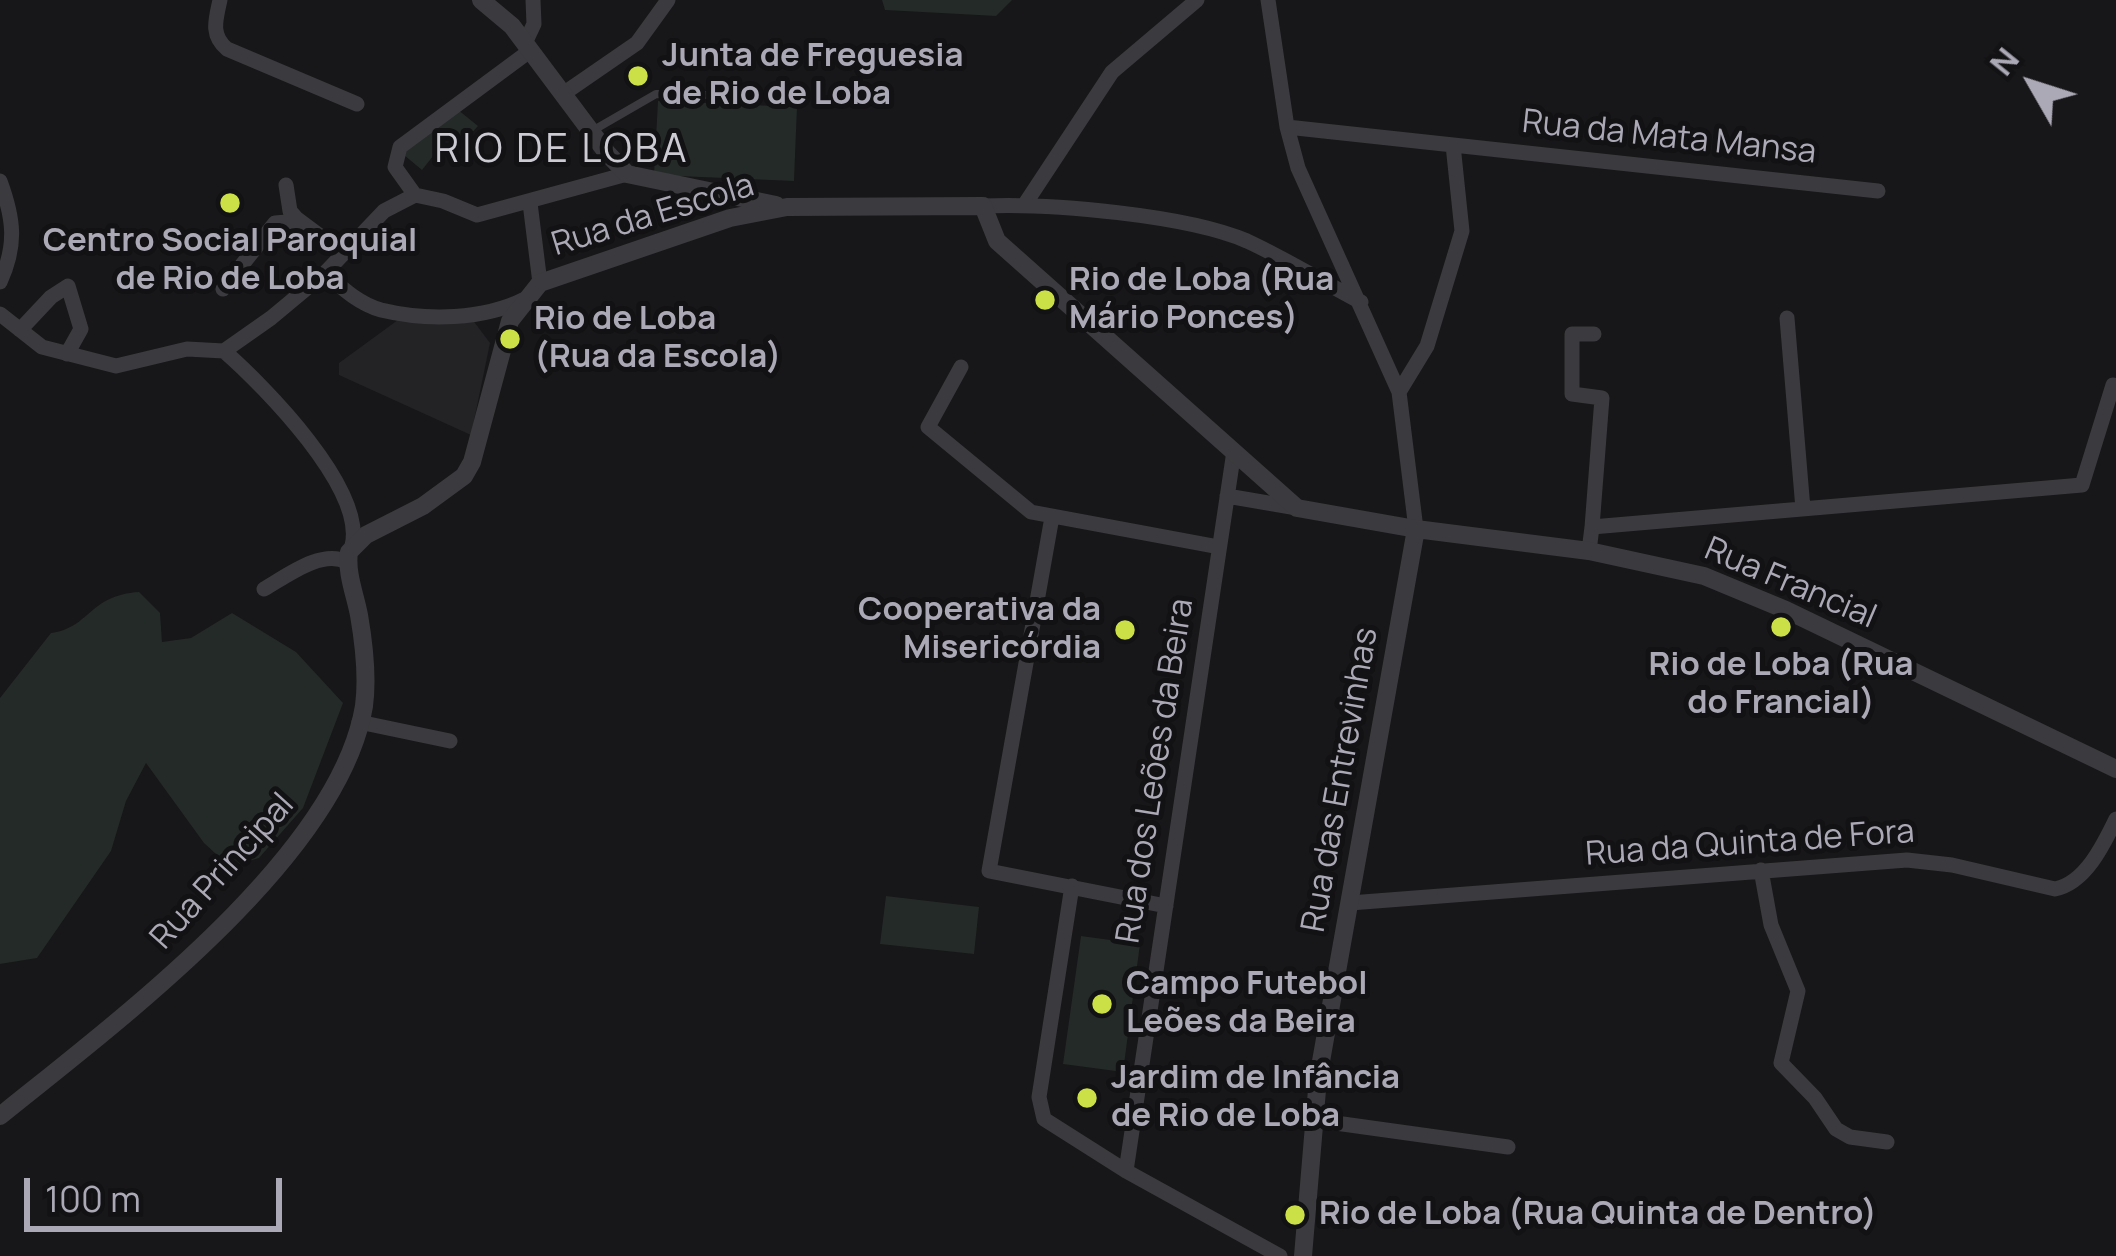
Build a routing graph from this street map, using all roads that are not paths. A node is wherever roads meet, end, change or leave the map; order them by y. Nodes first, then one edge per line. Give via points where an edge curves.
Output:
1 (220, 0) edge
2 (481, 0) edge
3 (533, 0) edge
4 (668, 0) edge
5 (1268, 0) edge
6 (1196, 1) edge
7 (528, 46) junction
8 (563, 94) junction
9 (756, 96) dead end
10 (357, 104) dead end
11 (1287, 127) junction
12 (591, 132) junction
13 (1453, 145) junction
14 (627, 175) junction
15 (0, 181) edge
16 (286, 184) dead end
17 (685, 189) junction
18 (1878, 191) dead end
19 (415, 195) junction
20 (728, 196) junction
21 (530, 203) junction
22 (1025, 204) junction
23 (983, 206) junction
24 (787, 207) junction
25 (730, 218) junction
26 (298, 221) junction
27 (343, 253) junction
28 (325, 273) junction
29 (0, 282) edge
30 (540, 283) junction
31 (223, 289) dead end
32 (525, 299) junction
33 (1361, 302) junction
34 (0, 314) edge
35 (1787, 318) dead end
36 (20, 330) junction
37 (1594, 334) dead end
38 (224, 351) junction
39 (68, 354) junction
40 (962, 367) dead end
41 (2113, 385) edge
42 (1400, 392) junction
43 (1234, 451) junction
44 (1227, 496) junction
45 (1297, 508) junction
46 (1803, 509) junction
47 (1052, 517) junction
48 (1592, 527) junction
49 (1416, 529) junction
50 (1219, 547) junction
51 (1589, 550) junction
52 (350, 554) junction
53 (264, 589) dead end
54 (359, 722) junction
55 (450, 741) dead end
56 (2116, 769) edge
57 (2116, 820) edge
58 (1761, 870) junction
59 (1072, 886) junction
60 (1350, 903) junction
61 (1166, 906) junction
62 (0, 1116) edge
63 (1314, 1120) junction
64 (1887, 1142) dead end
65 (1508, 1147) dead end
66 (1126, 1171) junction
67 (1280, 1256) edge
68 (1303, 1256) edge

1 - 10 street via 214,28 227,49
2 - 7 street
3 - 7 street
4 - 8 street via 637,43
5 - 11 street
6 - 22 street via 1112,72
7 - 8 street
7 - 19 street via 400,147 395,167
8 - 12 street
9 - 12 lane via 656,94
11 - 13 street, Rua da Mata Mansa
11 - 33 street
12 - 14 street
13 - 18 street, Rua da Mata Mansa
13 - 42 street via 1462,231 1427,346
14 - 17 street
14 - 21 street
15 - 29 street via 14,240
16 - 26 street
17 - 20 street
17 - 25 street
19 - 21 street via 477,215
19 - 27 street via 384,211
20 - 24 street
20 - 25 street via 740,207
21 - 30 street
22 - 23 street
22 - 33 street via 1199,225
23 - 24 street, Rua da Escola
23 - 43 street via 997,241
24 - 25 street, Rua da Escola
25 - 30 street, Rua da Escola
26 - 27 street
26 - 31 street via 275,223
27 - 28 street
28 - 32 street via 380,310 474,316
28 - 38 street
30 - 32 street, Rua da Escola
32 - 52 street, Rua da Escola via 504,337 464,476
33 - 42 street
34 - 36 street
35 - 46 street
36 - 39 street
36 - 39 street via 68,286 82,329
37 - 48 street via 1572,334 1572,394 1602,398
38 - 39 street via 187,349 116,366
38 - 52 street via 321,457 355,535
40 - 47 street via 928,427 1030,512
41 - 46 street via 2082,485
42 - 49 street
43 - 44 street, Rua dos Leões da Beira
43 - 45 street
44 - 45 street
44 - 50 street, Rua dos Leões da Beira
45 - 49 street, Rua Francial
46 - 48 street
47 - 50 street
47 - 59 street via 989,871
48 - 51 street
49 - 51 street, Rua Francial
49 - 60 street, Rua das Entrevinhas
50 - 61 street, Rua dos Leões da Beira
51 - 56 street, Rua Francial via 1704,576 1760,599
52 - 53 street via 313,562
52 - 54 street, Rua Principal via 365,669
54 - 55 street
54 - 62 street, Rua Principal via 322,808 226,923
57 - 58 street, Rua da Quinta de Fora via 2081,876 2055,890 1930,861
58 - 60 street, Rua da Quinta de Fora
58 - 64 street via 1771,925 1798,991 1781,1063 1836,1129
59 - 61 street
59 - 66 street via 1040,1097 1044,1119
60 - 63 street, Rua das Entrevinhas
61 - 66 street, Rua dos Leões da Beira
63 - 65 street
63 - 68 street, Rua das Entrevinhas
66 - 67 street

